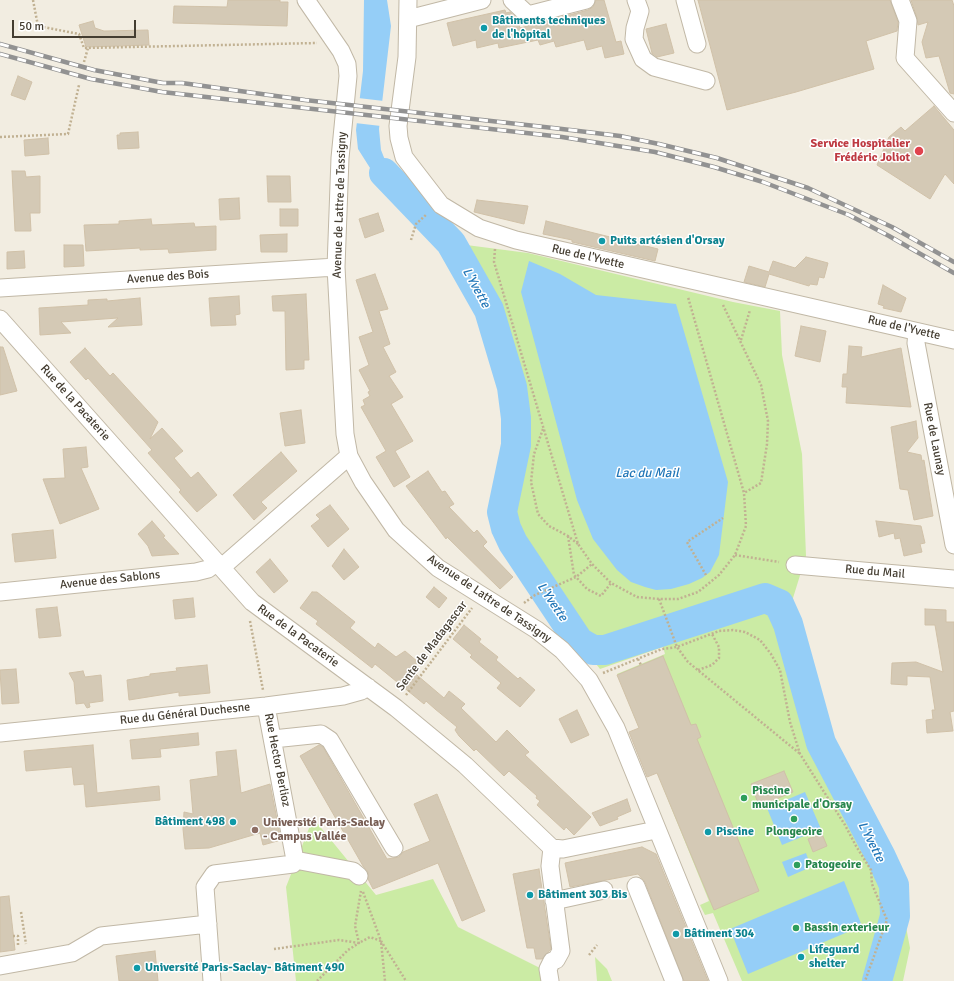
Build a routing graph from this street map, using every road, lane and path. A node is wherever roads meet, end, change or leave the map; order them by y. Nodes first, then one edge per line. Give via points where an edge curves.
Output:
1 (33, 0) edge
2 (306, 0) edge
3 (408, 0) edge
4 (482, 0) edge
5 (512, 0) edge
6 (586, 0) edge
7 (636, 0) edge
8 (684, 0) edge
9 (900, 0) edge
10 (408, 19) junction
11 (325, 43) dead end
12 (697, 44) dead end
13 (88, 48) junction
14 (84, 62) dead end
15 (706, 81) dead end
16 (78, 85) dead end
17 (954, 113) edge
18 (0, 137) edge
19 (432, 210) dead end
20 (411, 240) dead end
21 (493, 242) junction
22 (336, 267) junction
23 (0, 288) edge
24 (687, 294) dead end
25 (722, 302) dead end
26 (750, 308) dead end
27 (0, 319) edge
28 (917, 332) junction
29 (741, 340) junction
30 (954, 340) edge
31 (543, 429) junction
32 (349, 456) junction
33 (744, 494) junction
34 (723, 518) dead end
35 (568, 536) junction
36 (578, 544) junction
37 (954, 545) edge
38 (735, 555) junction
39 (220, 564) junction
40 (592, 564) junction
41 (795, 565) joint
42 (706, 575) dead end
43 (576, 577) junction
44 (954, 579) edge
45 (611, 583) junction
46 (0, 592) edge
47 (659, 600) junction
48 (252, 602) junction
49 (477, 602) dead end
50 (523, 603) dead end
51 (712, 634) junction
52 (676, 647) junction
53 (638, 659) junction
54 (641, 665) dead end
55 (698, 670) junction
56 (601, 674) dead end
57 (368, 687) junction
58 (406, 696) dead end
59 (265, 700) junction
60 (0, 733) edge
61 (273, 739) junction
62 (800, 754) junction
63 (656, 830) junction
64 (394, 848) dead end
65 (552, 848) junction
66 (295, 860) junction
67 (359, 876) dead end
68 (636, 886) dead end
69 (604, 890) dead end
70 (554, 901) junction
71 (21, 912) dead end
72 (208, 924) junction
73 (381, 941) junction
74 (359, 943) junction
75 (597, 945) dead end
76 (274, 949) dead end
77 (589, 955) dead end
78 (28, 961) junction
79 (0, 966) edge
80 (212, 981) edge
81 (317, 981) edge
82 (385, 981) edge
83 (406, 981) edge
84 (550, 981) edge
85 (674, 981) edge
86 (719, 981) edge
87 (866, 981) edge

1 - 13 path via 38,26 79,34 84,48
2 - 22 street, Avenue de Lattre de Tassigny via 347,64
3 - 10 street, Rue de l'Yvette
4 - 10 street
5 - 6 street via 528,15
7 - 15 street via 640,11 634,39 643,59 654,68
8 - 12 street
9 - 17 street via 908,21 905,58
10 - 21 street, Rue de l'Yvette via 407,57 398,126 404,157 441,205 479,228
11 - 13 path
13 - 14 path
16 - 18 path via 68,134
19 - 20 path via 416,224
21 - 28 street, Rue de l'Yvette via 566,252
21 - 31 path via 494,262
22 - 23 street, Avenue des Bois
22 - 32 street, Avenue de Lattre de Tassigny via 344,413
24 - 33 path
25 - 29 path
26 - 29 path
27 - 39 street, Rue de la Pacaterie
28 - 30 street, Rue de l'Yvette
28 - 37 street, Rue de Launay via 916,343
29 - 33 path via 762,385 768,421 760,483
31 - 35 path via 534,454 531,482 538,514 549,526
31 - 36 path
32 - 39 street, Avenue des Sablons
32 - 63 street, Avenue de Lattre de Tassigny via 363,482 396,530 438,568 537,630 562,650 589,680 616,728
33 - 38 path via 746,526
34 - 42 path via 686,542
35 - 36 path
35 - 43 path
36 - 40 path
38 - 41 path
38 - 47 path via 719,575 698,592 678,599
39 - 46 street, Avenue des Sablons via 196,572
39 - 48 street, Rue de la Pacaterie
40 - 43 path
40 - 45 path
41 - 44 street, Rue du Mail
43 - 45 path via 587,589 601,596
43 - 50 path via 557,584
45 - 47 path via 637,597
47 - 52 path
48 - 57 street, Rue de la Pacaterie
48 - 59 path via 250,629
49 - 58 path, Sente de Madagascar
51 - 52 path
51 - 55 path via 719,647 719,658 712,665
51 - 62 path via 733,630 745,632 760,640 771,654 780,670 790,722
52 - 53 path via 662,649
52 - 55 path
53 - 54 path
53 - 56 path
55 - 62 path
57 - 59 street, Rue du Général Duchesne via 343,696
57 - 65 street, Rue de la Pacaterie via 465,765
59 - 60 street, Rue du Général Duchesne
59 - 61 street, Rue Hector Berlioz
61 - 64 street via 321,734 330,740
61 - 66 street, Rue Hector Berlioz
62 - 87 path via 871,870 872,884 887,920
63 - 65 street via 563,849
63 - 86 street, Avenue de Lattre de Tassigny
65 - 70 street via 550,866
66 - 67 street via 353,871
66 - 72 street via 293,864 214,874 205,887
68 - 85 street
69 - 70 street
70 - 84 street via 561,951 548,969
71 - 78 path
72 - 78 street via 102,936 72,953
72 - 80 street
73 - 74 path via 370,937
73 - 74 path via 362,888 355,926
73 - 82 path
73 - 83 path
74 - 76 path via 339,940
74 - 81 path via 348,950
75 - 77 path
78 - 79 street

